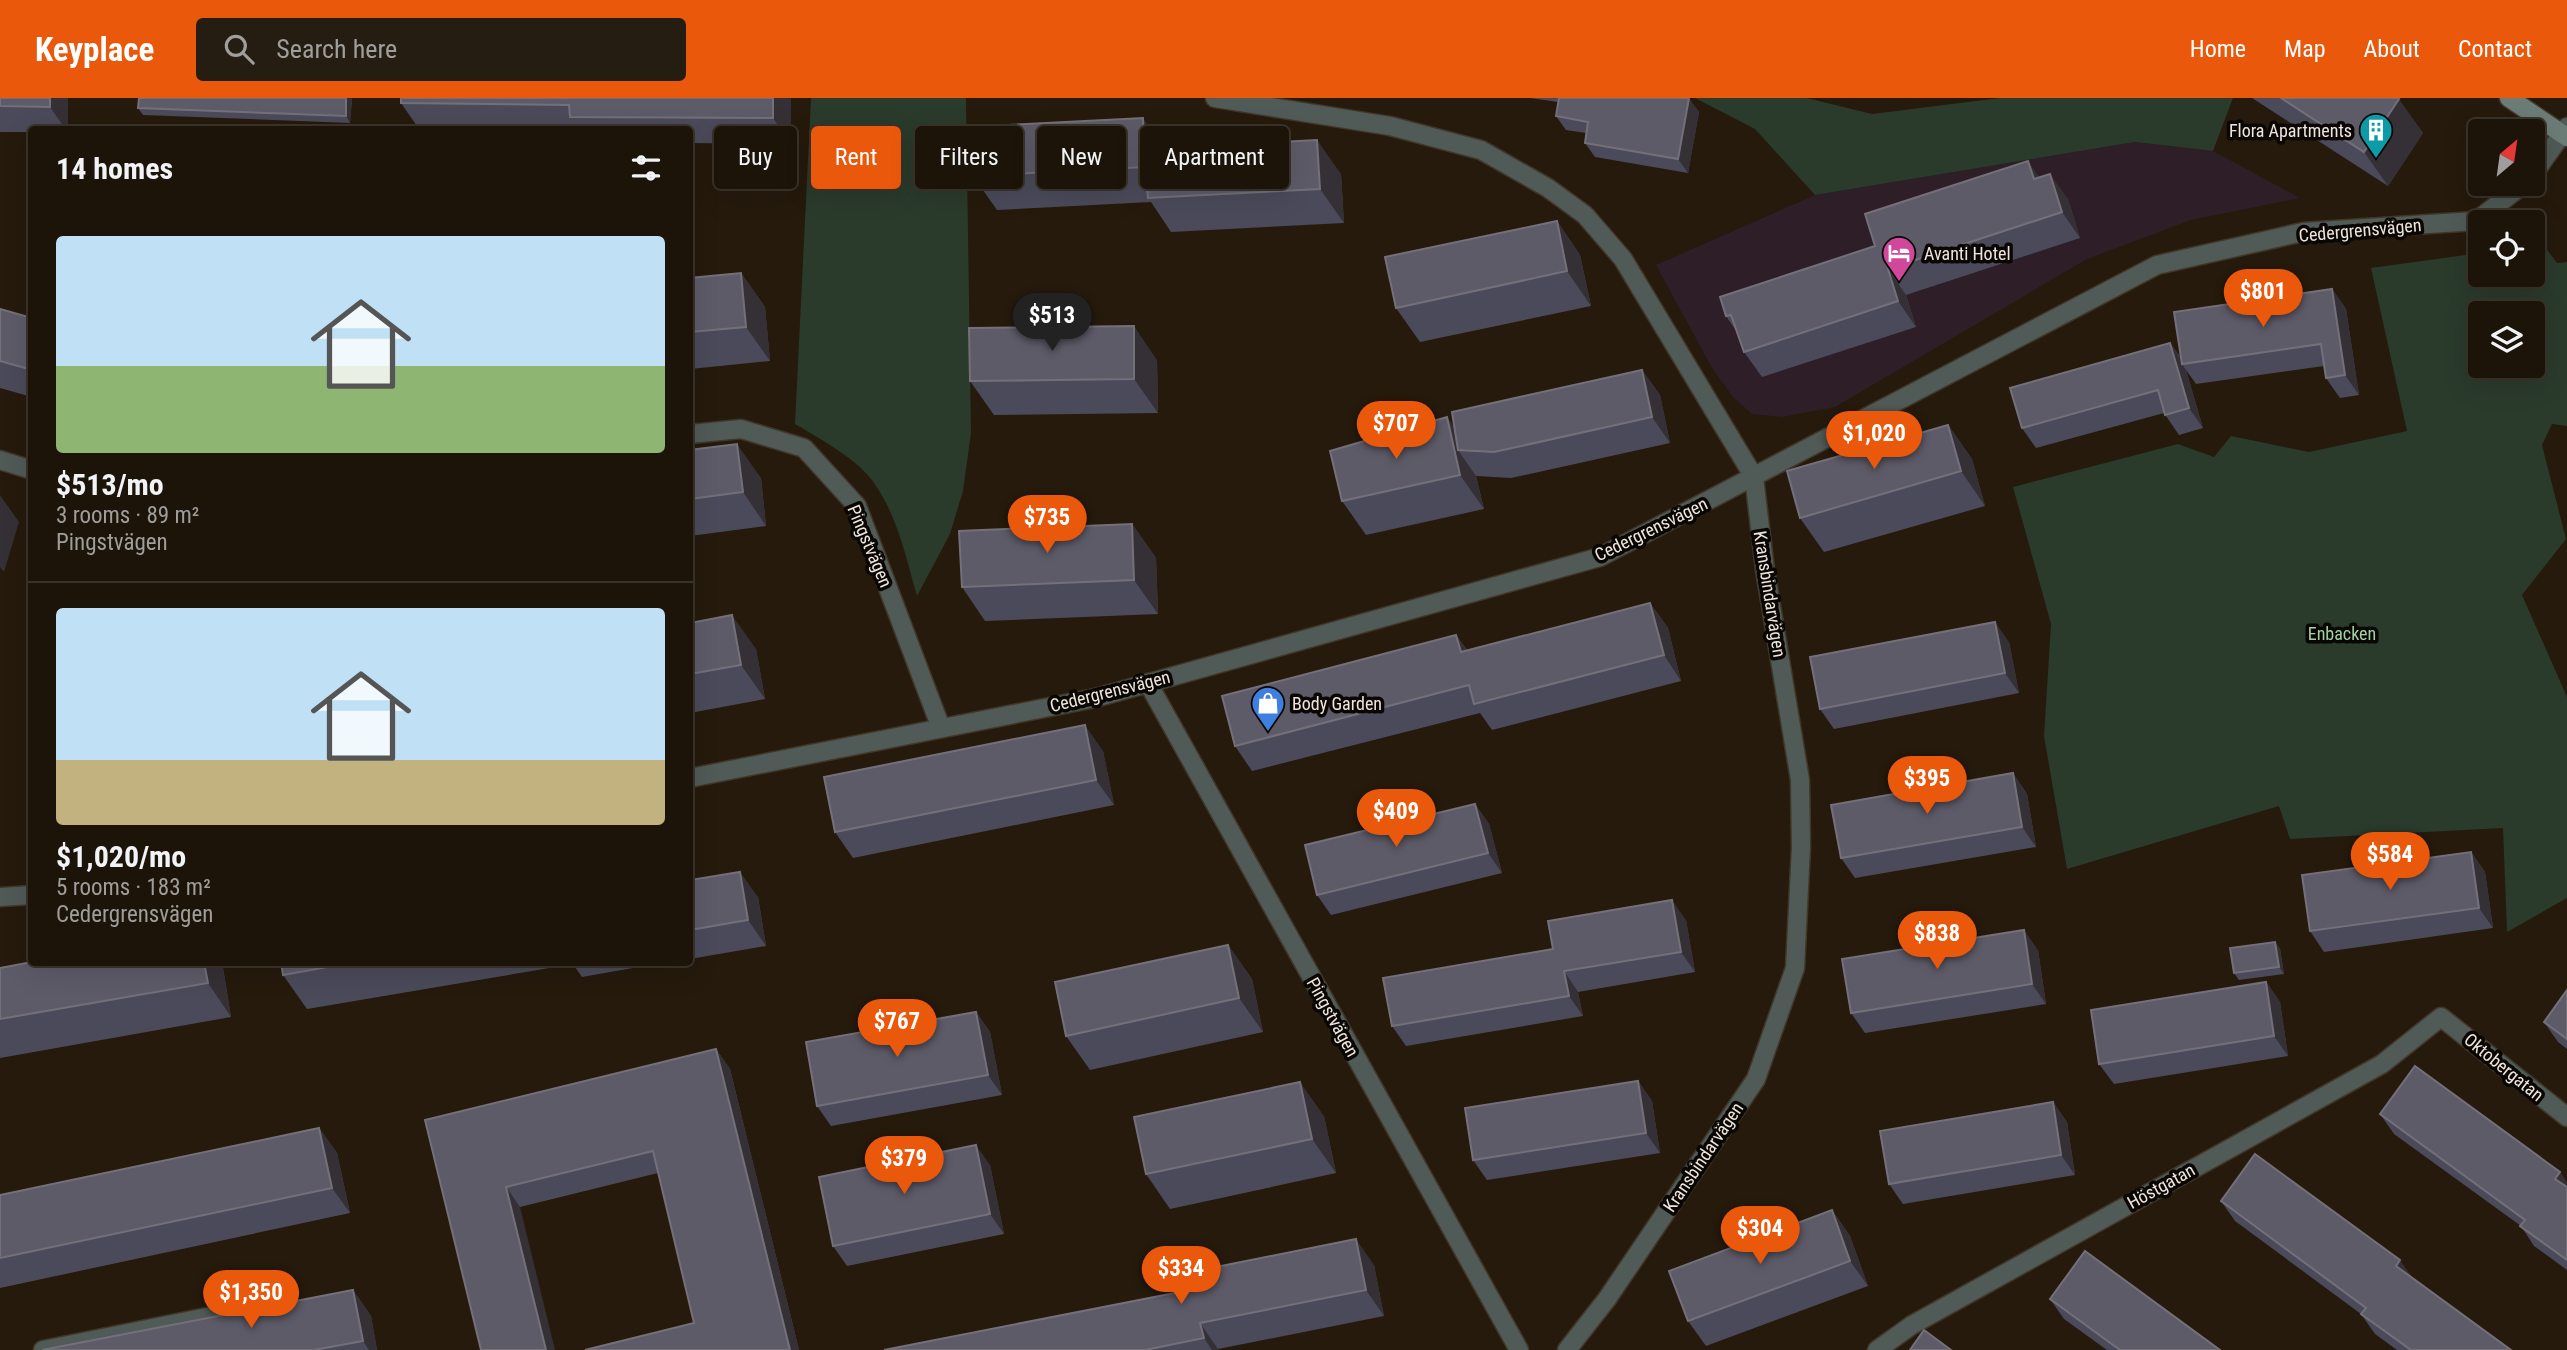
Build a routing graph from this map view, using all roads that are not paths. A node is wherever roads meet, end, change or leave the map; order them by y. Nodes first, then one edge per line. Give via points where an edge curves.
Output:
1 (1215, 98) edge
2 (2509, 98) edge
3 (2566, 133) edge
4 (2545, 160) edge
5 (2508, 196) edge
6 (693, 434) edge
7 (0, 460) edge
8 (28, 469) edge
9 (1754, 477) junction
10 (1149, 682) junction
11 (941, 728) junction
12 (693, 777) edge
13 (28, 895) edge
14 (0, 897) edge
15 (2441, 1017) joint
16 (2567, 1117) edge
17 (262, 1306) edge
18 (43, 1350) edge
19 (1519, 1350) edge
20 (1567, 1350) edge
21 (1877, 1350) edge

1 - 9 street, Kransbindarvägen via 1390,127 1481,150 1548,188 1585,215 1623,259
2 - 3 street
3 - 4 street
5 - 9 street, Cedergrensvägen via 2476,221 2303,232 2157,265
6 - 11 street, Pingstvägen via 741,429 804,448 857,506
7 - 8 street
9 - 10 street, Cedergrensvägen via 1600,557
9 - 20 street, Kransbindarvägen via 1800,779 1795,968 1756,1079 1607,1299
10 - 11 street, Cedergrensvägen via 1095,698
10 - 19 street, Pingstvägen
11 - 12 street, Cedergrensvägen
13 - 14 street
15 - 16 street, Oktobergatan
15 - 21 street, Höstgatan via 2382,1064 1912,1325
17 - 18 street

